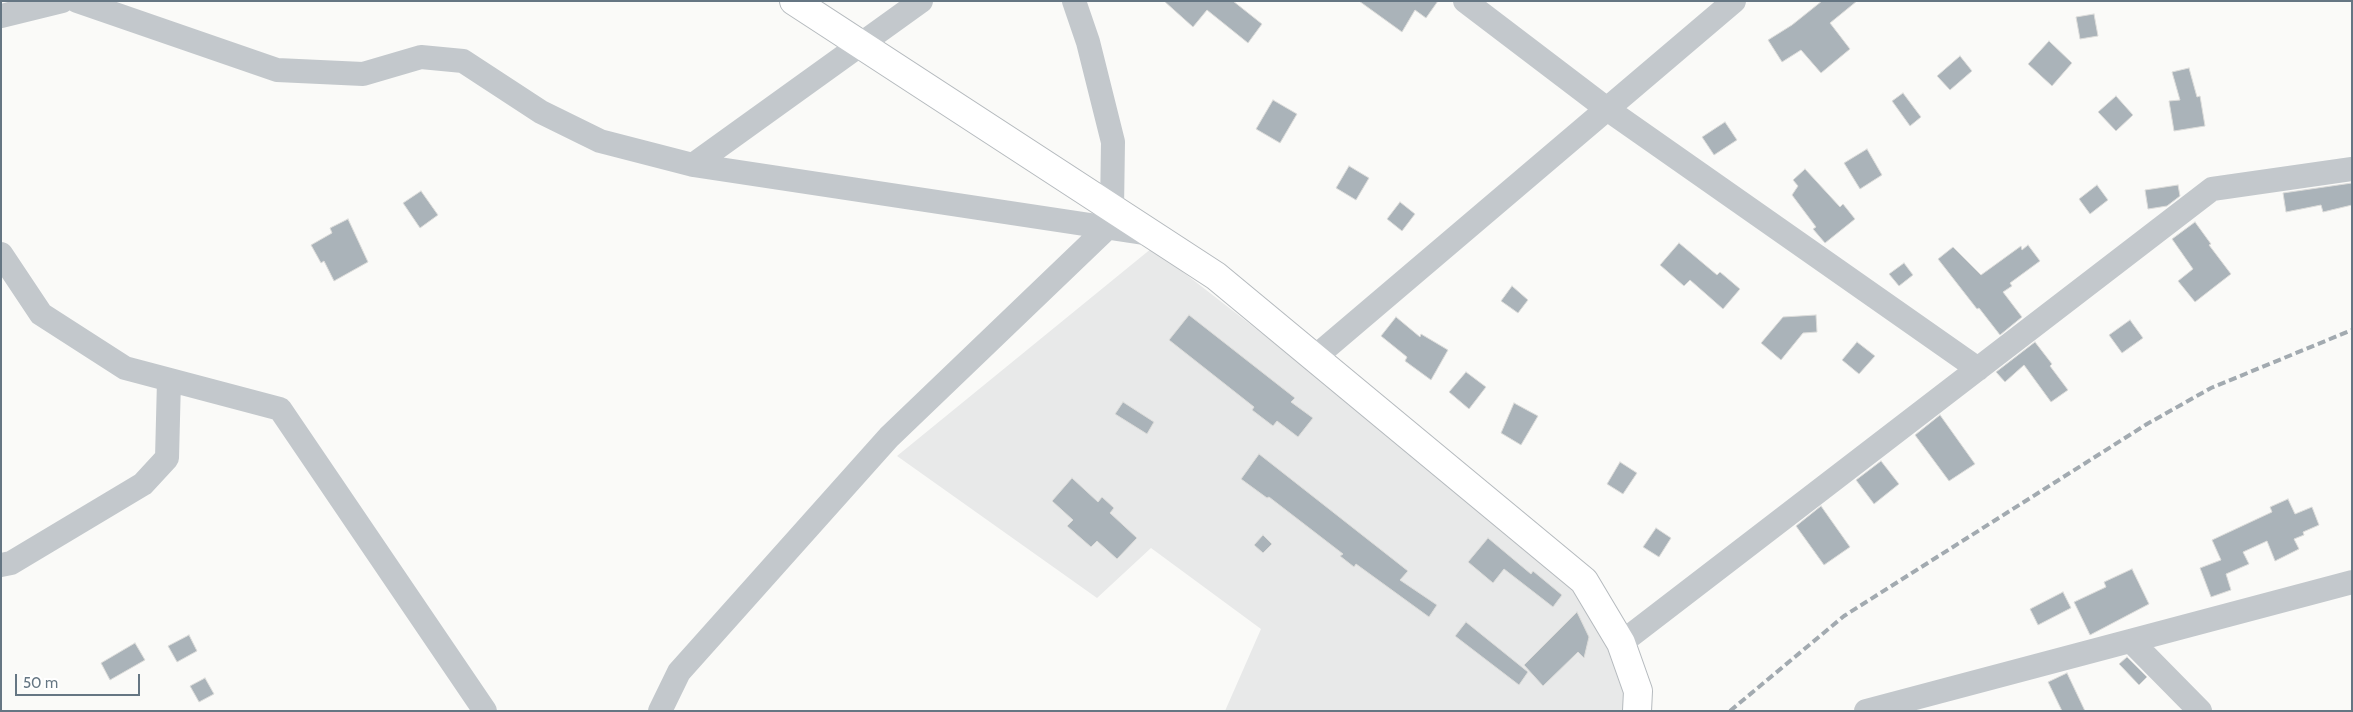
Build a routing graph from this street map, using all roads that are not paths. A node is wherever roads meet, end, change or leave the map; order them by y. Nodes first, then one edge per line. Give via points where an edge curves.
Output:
1 (62, 1) edge
2 (77, 1) edge
3 (794, 1) edge
4 (921, 1) edge
5 (1074, 1) edge
6 (1465, 1) edge
7 (1734, 1) edge
8 (1, 16) edge
9 (861, 45) junction
10 (1607, 109) junction
11 (693, 165) junction
12 (2352, 169) edge
13 (1109, 218) junction
14 (1, 254) edge
15 (1314, 358) junction
16 (1978, 369) junction
17 (169, 380) junction
18 (1, 565) edge
19 (2352, 582) edge
20 (2131, 641) junction
21 (1621, 643) junction
22 (1911, 706) edge
23 (2190, 707) edge
24 (485, 711) edge
25 (660, 711) edge
26 (1637, 711) edge
27 (1866, 711) edge

1 - 8 street
2 - 11 street via 277,70 363,74 421,57 462,61 541,112 600,141
3 - 9 main road
4 - 9 street
5 - 13 street via 1088,42 1113,142
6 - 10 street
7 - 10 street
9 - 11 street
9 - 13 main road
10 - 15 street
10 - 16 street
11 - 13 street
12 - 16 street via 2212,189
13 - 15 main road via 1152,235 1216,276
13 - 25 street via 889,437 679,672
14 - 17 street via 40,314 125,368
15 - 21 main road via 1584,581
16 - 21 street
17 - 18 street via 167,458 142,484 11,563
17 - 24 street via 280,409
19 - 20 street
20 - 22 street
20 - 23 street
21 - 26 main road via 1638,690
22 - 27 street

